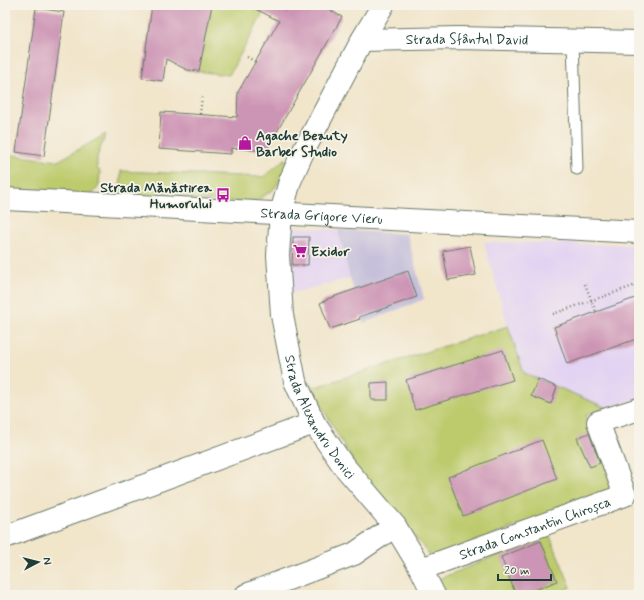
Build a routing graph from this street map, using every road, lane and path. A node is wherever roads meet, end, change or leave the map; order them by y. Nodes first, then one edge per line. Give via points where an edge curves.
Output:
1 (278, 5) edge
2 (383, 5) edge
3 (285, 10) dead end
4 (362, 40) junction
5 (573, 41) junction
6 (639, 42) edge
7 (247, 57) dead end
8 (256, 62) dead end
9 (202, 97) dead end
10 (200, 114) dead end
11 (577, 169) dead end
12 (5, 199) edge
13 (281, 213) junction
14 (639, 232) edge
15 (585, 284) dead end
16 (639, 284) edge
17 (591, 300) junction
18 (596, 312) dead end
19 (553, 314) dead end
20 (639, 409) edge
21 (314, 422) junction
22 (395, 526) junction
23 (5, 537) edge
24 (421, 569) junction
25 (246, 595) edge
26 (434, 595) edge

1 - 3 path
2 - 4 street
4 - 5 street, Strada Sfântul David via 458,38
4 - 13 street via 302,154 290,181
5 - 6 street, Strada Sfântul David
5 - 11 lane
7 - 8 path
9 - 10 path
12 - 13 street, Strada Grigore Vieru
13 - 14 street, Strada Grigore Vieru
13 - 21 street, Strada Alexandru Donici via 278,255 282,315 295,381
15 - 17 path
16 - 17 path
17 - 18 path
17 - 19 path
20 - 24 street, Strada Constantin Chiroșca via 598,422 625,495
21 - 22 street, Strada Alexandru Donici via 343,465
21 - 23 street
22 - 24 street, Strada Alexandru Donici
22 - 25 street via 354,554
24 - 26 street, Strada Alexandru Donici

